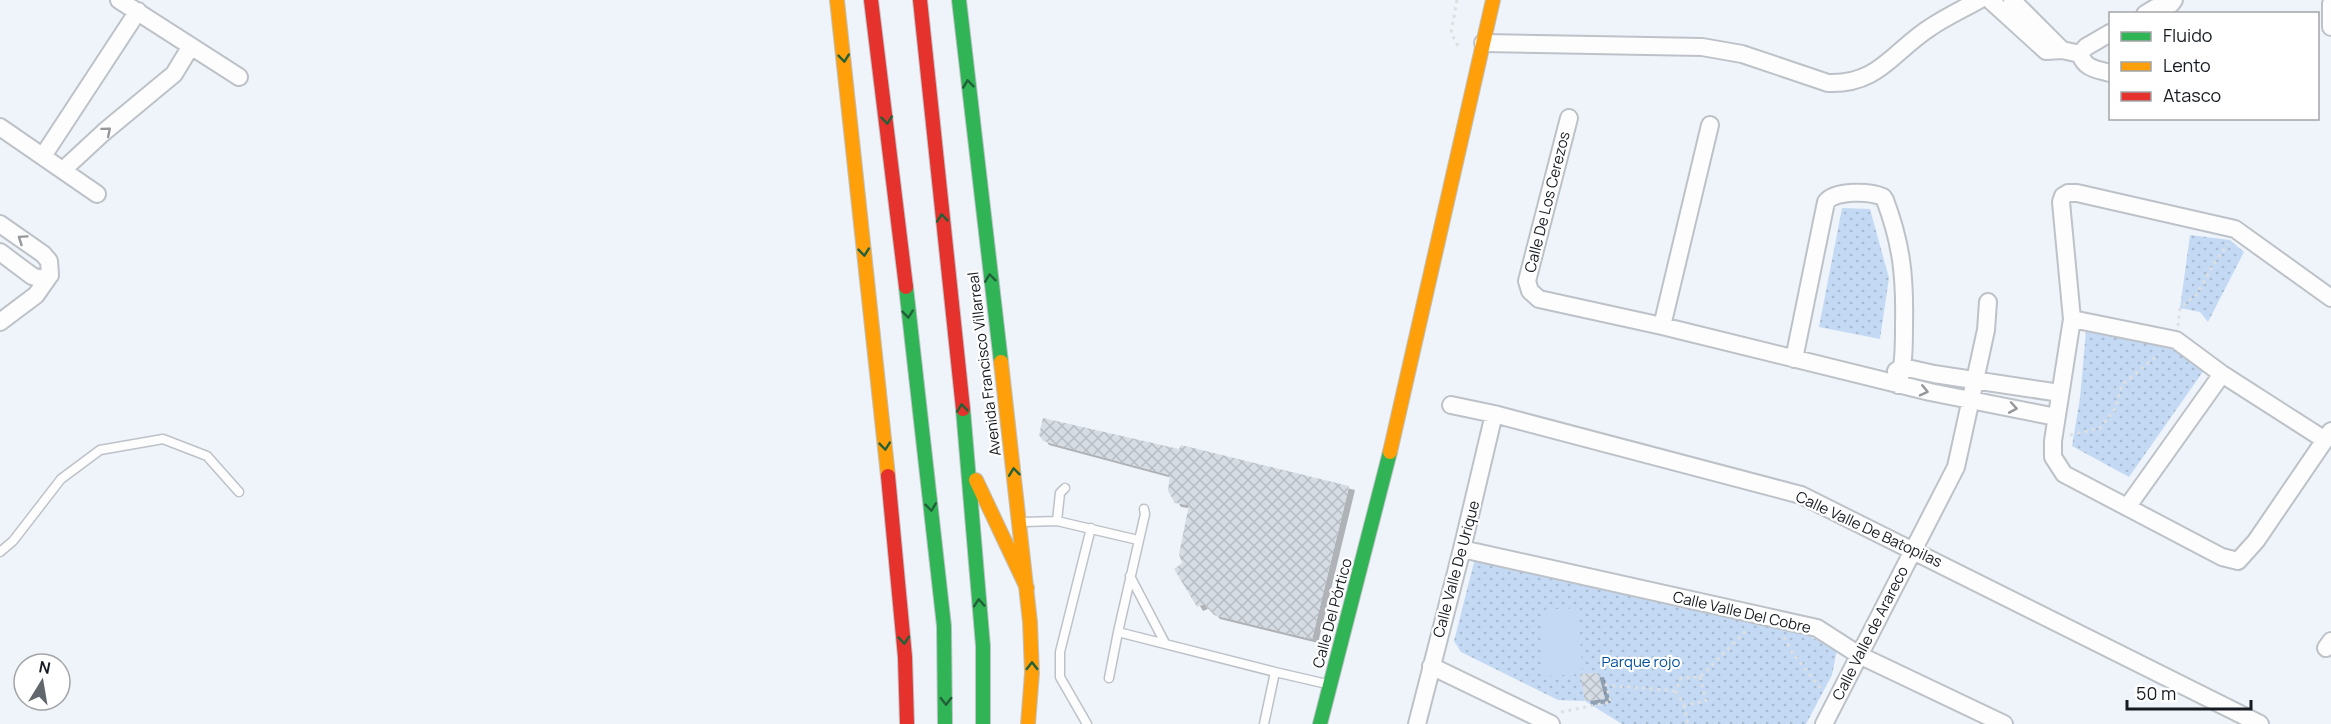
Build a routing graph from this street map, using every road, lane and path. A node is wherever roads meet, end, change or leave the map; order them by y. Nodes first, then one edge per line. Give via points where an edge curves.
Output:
1 (119, 0) edge
2 (837, 0) edge
3 (857, 0) edge
4 (871, 0) edge
5 (920, 0) edge
6 (930, 0) edge
7 (959, 0) edge
8 (1457, 0) edge
9 (1493, 0) edge
10 (1980, 0) edge
11 (1990, 0) edge
12 (2012, 0) edge
13 (2331, 4) edge
14 (2175, 6) edge
15 (138, 11) junction
16 (2148, 12) edge
17 (2331, 27) edge
18 (2109, 34) edge
19 (1483, 42) junction
20 (191, 46) junction
21 (2062, 50) junction
22 (2080, 54) junction
23 (2109, 73) edge
24 (239, 77) dead end
25 (928, 96) junction
26 (884, 97) junction
27 (1569, 118) dead end
28 (1710, 125) dead end
29 (0, 127) edge
30 (43, 156) junction
31 (63, 170) junction
32 (98, 194) dead end
33 (0, 224) edge
34 (0, 252) edge
35 (50, 275) junction
36 (2331, 298) edge
37 (1988, 302) dead end
38 (2072, 319) junction
39 (0, 322) edge
40 (1662, 326) junction
41 (1794, 359) junction
42 (1903, 367) junction
43 (2222, 374) junction
44 (1878, 379) junction
45 (1976, 380) junction
46 (1898, 385) junction
47 (2060, 393) junction
48 (1970, 401) junction
49 (1451, 405) dead end
50 (1494, 414) junction
51 (2056, 417) junction
52 (2328, 436) edge
53 (968, 464) junction
54 (1065, 488) dead end
55 (239, 492) dead end
56 (2128, 506) junction
57 (1144, 508) dead end
58 (1058, 521) junction
59 (1020, 522) junction
60 (1091, 528) junction
61 (1138, 540) junction
62 (1462, 549) junction
63 (1912, 549) junction
64 (0, 552) edge
65 (1130, 576) junction
66 (1027, 588) junction
67 (1752, 625) dead end
68 (1780, 630) dead end
69 (1118, 632) junction
70 (1165, 643) junction
71 (1859, 655) junction
72 (1431, 666) junction
73 (1275, 672) junction
74 (1700, 677) junction
75 (1109, 678) dead end
76 (1330, 685) junction
77 (1676, 691) junction
78 (1823, 692) dead end
79 (1684, 705) junction
80 (1535, 716) junction
81 (1970, 716) edge
82 (2257, 723) edge
83 (907, 724) edge
84 (945, 724) edge
85 (983, 724) edge
86 (1028, 724) edge
87 (1087, 724) edge
88 (1264, 724) edge
89 (1320, 724) edge
90 (1417, 724) edge
91 (1551, 724) edge
92 (1688, 724) edge
93 (1824, 724) edge
94 (2004, 724) edge

1 - 15 street
2 -> 83 main road via 899,582
3 - 26 main road
4 - 26 main road
5 - 25 main road, Avenida Francisco Villarreal
6 - 25 main road
59 -> 7 main road, Avenida Francisco Villarreal
8 - 19 path via 1451,33 1458,46
9 - 19 main road, Calle Del Pórtico
10 - 19 street via 1930,27 1873,74 1842,83 1828,83 1742,54 1702,46
11 - 21 street via 2046,51
12 - 21 street
13 - 17 street
14 - 16 street
15 - 20 street
15 - 30 street
18 - 22 street
19 - 76 main road, Calle Del Pórtico via 1376,511
20 - 24 street
31 -> 20 street via 174,74
21 - 22 street
22 - 23 street via 2090,68
53 -> 25 main road, Avenida Francisco Villarreal
26 -> 84 main road via 944,626
27 - 40 street, Calle De Los Cerezos via 1528,288 1539,299
28 - 40 street
29 - 30 street
30 - 31 street
31 - 32 street
35 -> 33 street via 49,261 43,254
34 - 35 street via 32,276 41,279
35 - 39 street via 36,295
36 - 38 street via 2235,229 2068,193 2061,202
37 - 45 street, Calle Valle de Arareco
38 - 43 street via 2176,340
38 - 47 street
40 - 41 street, Calle De Los Cerezos
41 - 42 street via 1826,202 1838,193 1876,194 1885,200 1902,255
41 - 44 street, Calle De Los Cerezos
42 - 44 street
42 - 45 street
42 - 46 street
43 - 52 street
43 - 56 street
44 - 46 street, Calle De Los Cerezos
45 - 47 street
45 - 48 street, Calle Valle de Arareco
46 -> 48 street, Calle De Los Cerezos
47 - 51 street
48 -> 51 street, Calle De Los Cerezos
48 - 63 street, Calle Valle de Arareco via 1956,466
49 - 50 street, Calle Valle De Batopilas
50 - 62 street, Calle Valle De Urique
50 - 63 street, Calle Valle De Batopilas via 1801,495
51 - 56 street via 2053,457 2059,468 2072,480
52 - 56 street via 2238,561 2222,557
53 - 66 main road
85 -> 53 main road, Avenida Francisco Villarreal via 982,648
54 - 58 lane via 1060,493
55 - 64 lane via 207,456 163,439 100,450 61,479
57 - 61 lane
58 - 59 lane
58 - 60 lane
59 - 66 main road, Avenida Francisco Villarreal
60 - 61 lane
60 - 87 lane via 1059,668 1060,677
61 - 65 lane
62 - 71 street, Calle Valle Del Cobre via 1817,628
62 - 72 street, Calle Valle De Urique
63 - 71 street, Calle Valle de Arareco
63 - 82 street, Calle Valle De Batopilas
65 - 69 lane
65 - 70 lane
86 -> 66 main road, Avenida Francisco Villarreal via 1032,651
67 - 74 path
68 - 78 path
69 - 70 lane
69 - 75 lane
70 - 73 lane
71 - 81 street, Calle Valle Del Cobre
71 - 93 street, Calle Valle de Arareco
72 - 80 street
72 - 90 street, Calle Valle De Urique
73 - 76 lane
73 - 88 lane
74 - 77 path via 1681,678
74 - 79 path via 1706,700
76 - 89 main road, Calle Del Pórtico
77 - 79 path
77 - 80 path via 1606,685 1611,702
79 - 92 path
80 - 91 street
81 - 94 street, Calle Valle Del Cobre

